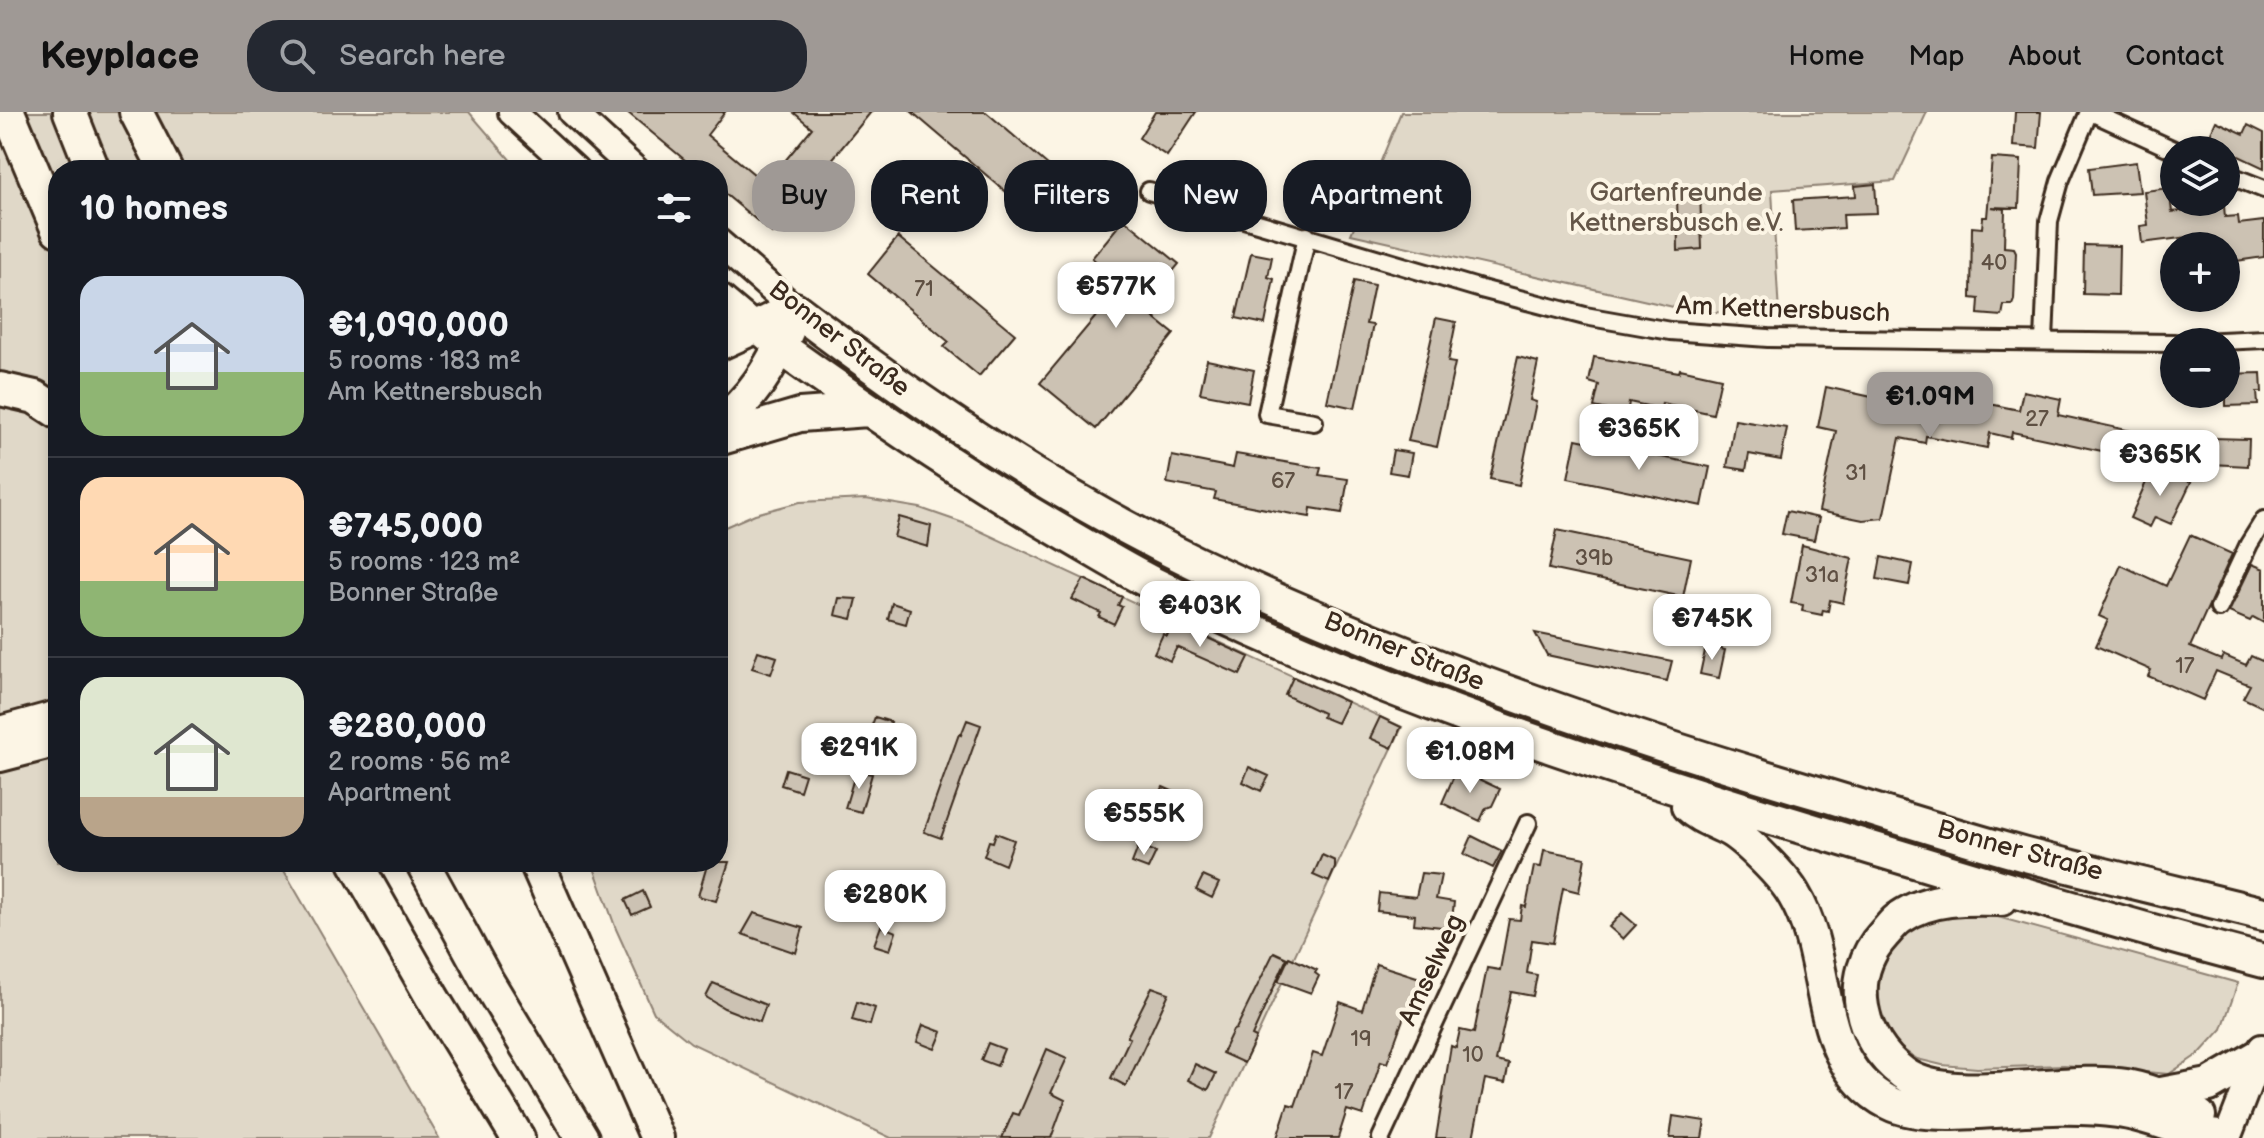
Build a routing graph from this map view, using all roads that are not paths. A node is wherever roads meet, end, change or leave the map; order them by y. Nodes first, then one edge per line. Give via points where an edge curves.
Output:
1 (8, 112) edge
2 (70, 112) edge
3 (136, 112) edge
4 (512, 112) edge
5 (572, 112) edge
6 (2090, 112) edge
7 (2160, 144) edge
8 (89, 160) edge
9 (161, 160) edge
10 (564, 160) edge
11 (624, 160) edge
12 (2240, 180) edge
13 (2264, 189) edge
14 (1149, 191) dead end
15 (48, 206) edge
16 (1307, 236) junction
17 (728, 251) edge
18 (787, 302) junction
19 (728, 304) edge
20 (768, 337) junction
21 (2264, 339) edge
22 (2240, 340) edge
23 (2044, 341) junction
24 (728, 343) edge
25 (2160, 343) edge
26 (0, 389) edge
27 (48, 405) edge
28 (868, 410) junction
29 (728, 417) edge
30 (1314, 422) dead end
31 (728, 436) edge
32 (2264, 520) edge
33 (2219, 608) dead end
34 (48, 720) edge
35 (0, 733) edge
36 (48, 743) edge
37 (0, 755) edge
38 (1669, 787) junction
39 (1528, 823) dead end
40 (361, 872) edge
41 (427, 872) edge
42 (540, 872) edge
43 (2042, 900) junction
44 (2264, 914) edge
45 (2264, 961) edge
46 (2261, 1049) edge
47 (2156, 1117) edge
48 (518, 1138) edge
49 (582, 1138) edge
50 (657, 1138) edge
51 (1381, 1138) edge
52 (2226, 1138) edge

1 - 15 highway
2 - 8 highway
3 - 9 highway
4 - 10 main road
5 - 11 main road
6 - 7 street
6 - 23 street via 2049,221
12 - 13 street
14 - 16 street, Am Kettnersbusch
16 - 23 street, Am Kettnersbusch via 1496,293 1670,331 1768,338
16 - 30 street via 1267,414
17 - 18 main road, Bonner Straße
18 - 20 highway
18 - 44 highway, Bonner Straße via 924,403 1124,526 1259,592 1398,650 1700,758 2019,853
19 - 20 main road, Bonner Straße
20 - 24 highway
20 - 28 highway, Bonner Straße
20 - 29 highway via 761,380
21 - 22 street
23 - 25 street, Am Kettnersbusch
26 - 27 highway
28 - 31 highway via 800,415
28 - 38 highway, Bonner Straße via 1018,507 1145,580 1237,624 1451,712
32 - 33 street
34 - 35 highway
36 - 37 highway
38 - 43 highway, Bonner Straße
38 - 47 highway via 1695,813 1733,832 1794,894 1815,947 1838,1049 1860,1080 1890,1104 1934,1113 2096,1108
39 - 51 street, Amselweg
40 - 48 highway
41 - 49 highway
42 - 50 highway
43 - 45 highway, Bonner Straße
43 - 47 highway via 1964,898 1927,904 1899,918 1865,962 1860,987 1869,1034 1880,1053 1923,1083 1951,1088 2125,1086
46 - 47 highway
46 - 52 main road
47 - 52 highway via 2201,1135

